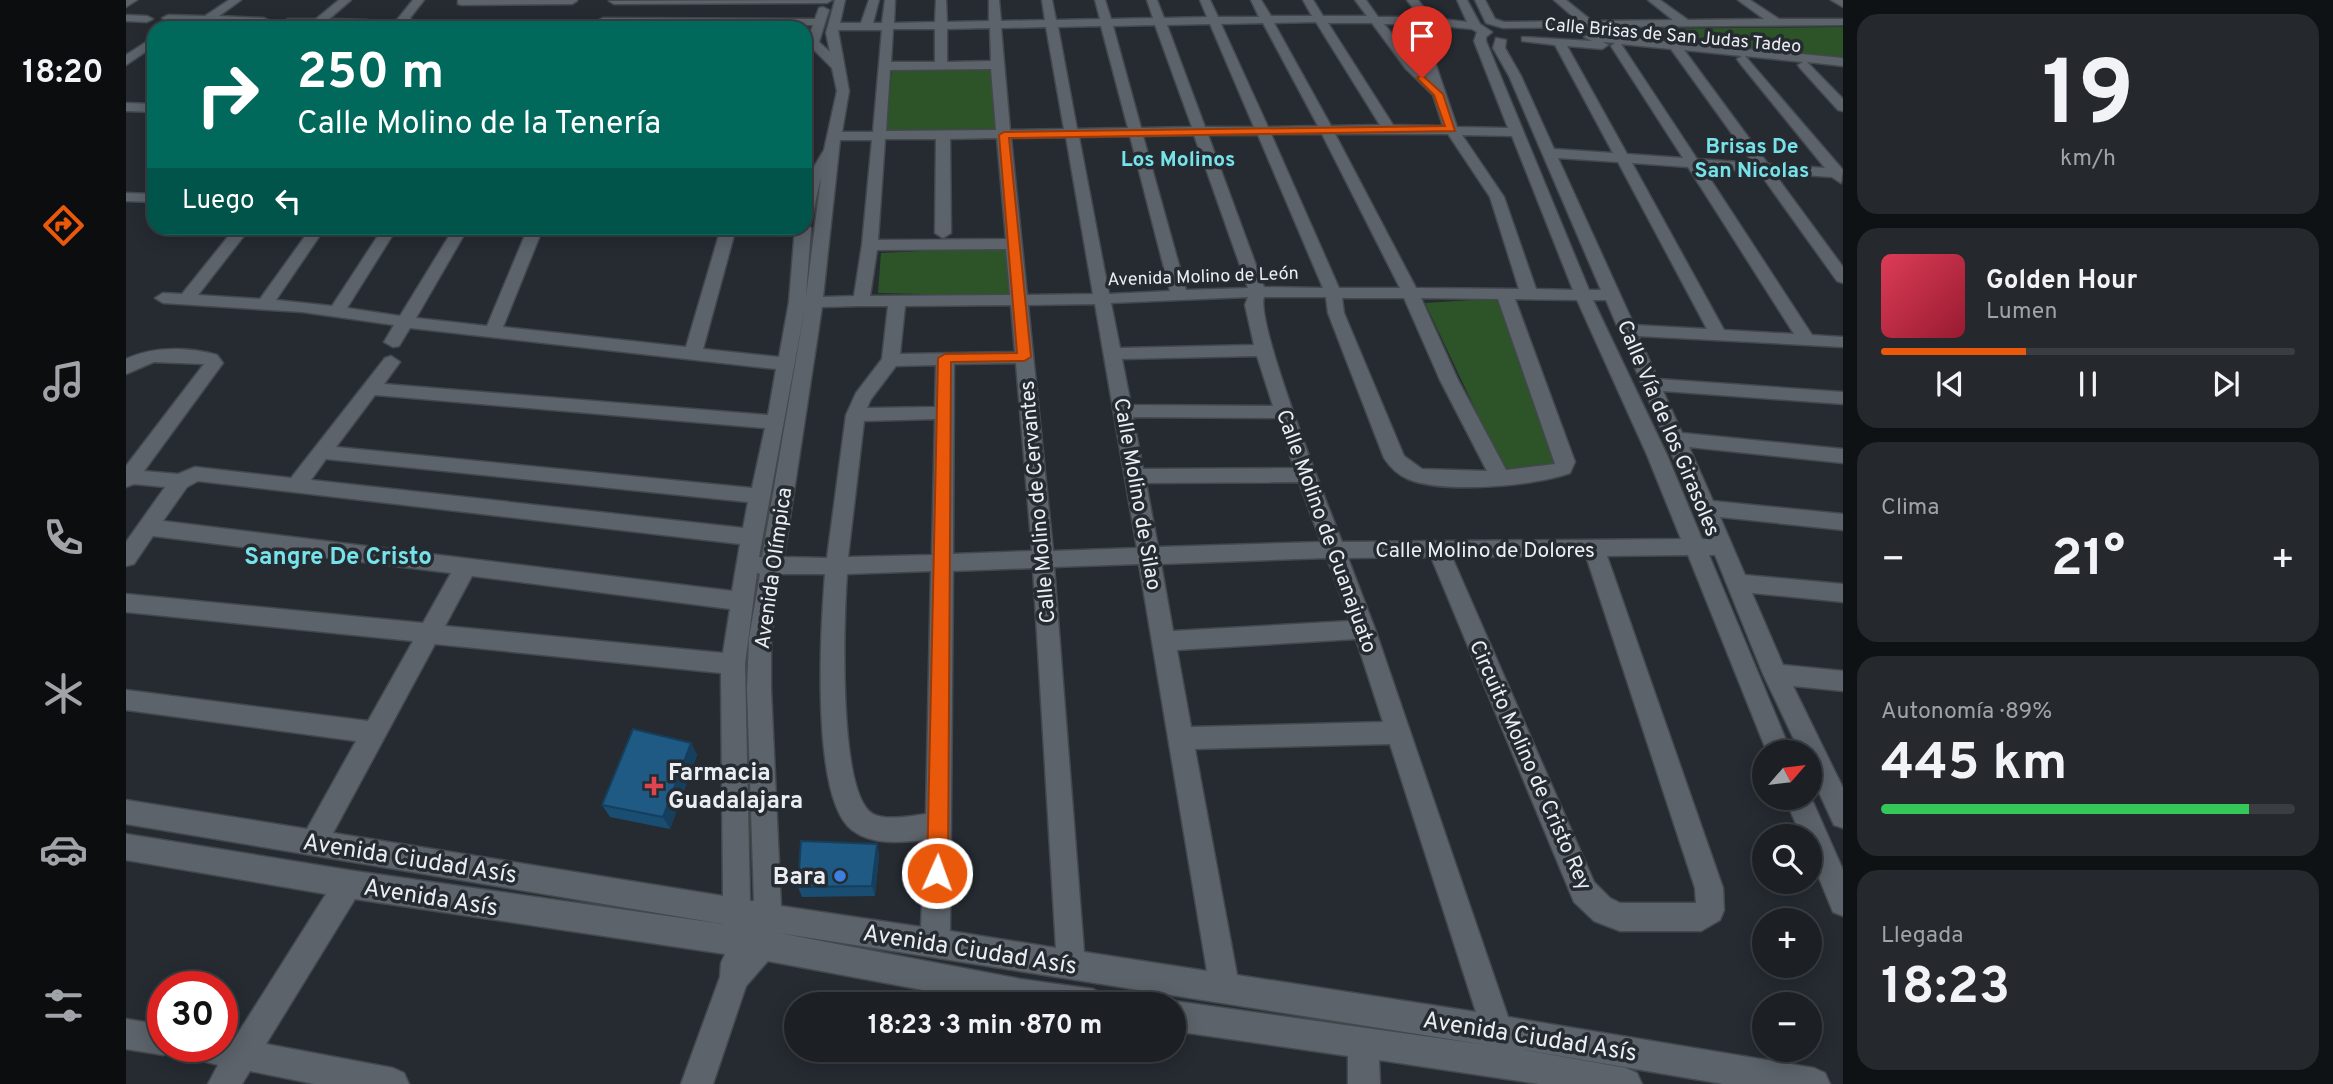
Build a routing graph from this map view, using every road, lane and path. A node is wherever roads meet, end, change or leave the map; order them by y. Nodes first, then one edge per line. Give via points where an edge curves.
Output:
1 (132, 0) edge
2 (236, 0) edge
3 (248, 0) edge
4 (346, 0) edge
5 (356, 0) edge
6 (419, 0) edge
7 (425, 0) edge
8 (827, 0) edge
9 (840, 0) edge
10 (874, 0) edge
11 (890, 0) edge
12 (941, 0) edge
13 (994, 0) edge
14 (1047, 0) edge
15 (1100, 0) edge
16 (1152, 0) edge
17 (1205, 0) edge
18 (1256, 0) edge
19 (1308, 0) edge
20 (1360, 0) edge
21 (1412, 0) edge
22 (1462, 0) edge
23 (1480, 0) edge
24 (1559, 0) edge
25 (1653, 0) edge
26 (1743, 0) edge
27 (1836, 0) edge
28 (464, 1) edge
29 (614, 1) edge
30 (126, 4) edge
31 (570, 4) edge
32 (1843, 4) edge
33 (451, 11) dead end
34 (126, 18) edge
35 (147, 19) dead end
36 (1214, 19) junction
37 (1320, 19) junction
38 (206, 20) junction
39 (219, 20) junction
40 (1158, 20) junction
41 (1266, 20) junction
42 (1374, 20) junction
43 (1415, 20) junction
44 (180, 21) edge
45 (224, 21) edge
46 (326, 21) edge
47 (326, 21) edge
48 (405, 21) edge
49 (406, 21) edge
50 (603, 21) edge
51 (1429, 21) junction
52 (812, 22) edge
53 (818, 22) junction
54 (1106, 22) junction
55 (1843, 22) edge
56 (1051, 24) junction
57 (1686, 24) junction
58 (1779, 24) junction
59 (996, 25) junction
60 (866, 26) junction
61 (887, 26) junction
62 (941, 26) junction
63 (1591, 26) junction
64 (833, 27) junction
65 (1488, 30) junction
66 (812, 36) edge
67 (1559, 41) junction
68 (812, 45) edge
69 (147, 46) edge
70 (1618, 46) junction
71 (1676, 49) junction
72 (131, 57) edge
73 (1742, 59) junction
74 (1843, 62) edge
75 (941, 65) junction
76 (998, 65) junction
77 (1804, 65) junction
78 (884, 66) junction
79 (840, 68) junction
80 (1843, 69) edge
81 (1438, 94) junction
82 (126, 107) edge
83 (1843, 107) edge
84 (147, 108) edge
85 (1326, 129) junction
86 (1389, 129) junction
87 (1451, 129) junction
88 (1263, 131) junction
89 (1136, 132) junction
90 (1199, 132) junction
91 (1517, 132) junction
92 (1071, 133) junction
93 (1004, 135) junction
94 (880, 136) junction
95 (943, 136) junction
96 (834, 143) junction
97 (1549, 153) junction
98 (1621, 158) junction
99 (1693, 164) junction
100 (1764, 169) junction
101 (1840, 176) edge
102 (812, 178) edge
103 (126, 197) edge
104 (147, 198) edge
105 (943, 233) dead end
106 (237, 235) edge
107 (313, 235) edge
108 (386, 235) edge
109 (457, 235) edge
110 (533, 235) edge
111 (727, 235) edge
112 (803, 235) edge
113 (1014, 244) junction
114 (870, 245) junction
115 (1843, 278) edge
116 (1258, 292) junction
117 (1332, 292) junction
118 (1410, 293) junction
119 (1583, 293) junction
120 (1529, 294) junction
121 (1505, 295) junction
122 (1611, 295) junction
123 (1181, 297) junction
124 (163, 298) dead end
125 (187, 299) junction
126 (1101, 299) junction
127 (1020, 300) junction
128 (805, 302) junction
129 (861, 302) junction
130 (897, 302) junction
131 (266, 303) junction
132 (337, 312) junction
133 (407, 322) junction
134 (1628, 330) junction
135 (494, 332) junction
136 (1719, 336) junction
137 (1807, 341) junction
138 (393, 342) dead end
139 (1843, 342) edge
140 (1264, 349) junction
141 (694, 354) junction
142 (1113, 354) junction
143 (1024, 357) junction
144 (945, 358) junction
145 (891, 359) junction
146 (391, 362) dead end
147 (786, 364) junction
148 (126, 368) edge
149 (1650, 384) junction
150 (370, 389) junction
151 (1843, 398) edge
152 (1123, 411) junction
153 (1284, 412) junction
154 (943, 413) junction
155 (855, 415) junction
156 (776, 422) junction
157 (1675, 439) junction
158 (320, 452) junction
159 (1843, 456) edge
160 (1306, 475) junction
161 (1133, 476) junction
162 (1499, 476) junction
163 (127, 481) edge
164 (295, 486) junction
165 (176, 488) junction
166 (760, 496) junction
167 (1706, 508) junction
168 (1843, 522) edge
169 (147, 527) junction
170 (751, 537) junction
171 (1693, 546) junction
172 (1720, 547) junction
173 (1333, 550) junction
174 (1438, 550) junction
175 (1594, 550) junction
176 (1148, 556) junction
177 (126, 558) edge
178 (1043, 558) junction
179 (942, 562) junction
180 (747, 565) junction
181 (467, 566) junction
182 (771, 566) junction
183 (836, 566) junction
184 (1735, 583) junction
185 (1843, 593) edge
186 (740, 601) junction
187 (126, 603) edge
188 (1364, 629) junction
189 (429, 633) junction
190 (1164, 641) junction
191 (733, 664) junction
192 (1775, 674) junction
193 (1843, 681) edge
194 (126, 700) edge
195 (375, 733) junction
196 (1397, 733) junction
197 (1179, 738) junction
198 (1774, 740) edge
199 (1803, 810) edge
200 (126, 812) edge
201 (1843, 816) edge
202 (939, 826) junction
203 (314, 842) junction
204 (126, 847) edge
205 (348, 884) junction
206 (1843, 902) edge
207 (768, 917) junction
208 (745, 934) junction
209 (935, 944) junction
210 (1071, 964) junction
211 (1225, 988) junction
212 (1033, 992) edge
213 (1186, 1018) edge
214 (1495, 1030) junction
215 (126, 1034) edge
216 (147, 1037) edge
217 (1363, 1043) junction
218 (238, 1053) edge
219 (242, 1054) junction
220 (1508, 1063) junction
221 (224, 1084) edge
222 (393, 1084) edge
223 (697, 1084) edge
224 (1364, 1084) edge
225 (1626, 1084) edge
226 (1814, 1084) edge

1 - 30 street
2 - 38 street
3 - 39 street
4 - 46 street
5 - 47 street
6 - 48 street
7 - 49 street
8 - 29 street
8 - 53 street
9 - 64 street, Avenida Olímpica
10 - 60 street
11 - 61 street
12 - 62 street
13 - 59 street, Calle Molino de Cervantes
14 - 56 street, Calle Molino de Silao
15 - 54 street
16 - 40 street, Calle Molino de Guanajuato
17 - 36 street
18 - 41 street
19 - 37 street
20 - 42 street
21 - 51 street
22 - 65 street, Calle Vía de los Girasoles
23 - 65 street
24 - 63 street
25 - 57 street
26 - 58 street
27 - 32 street
28 - 31 street
28 - 33 street
29 - 50 street
34 - 35 street
36 - 40 street
36 - 41 street
36 - 88 street
37 - 41 street
37 - 42 street
37 - 86 street
38 - 39 street
38 - 44 street
39 - 45 street
40 - 54 street
40 - 90 street, Calle Molino de Guanajuato
41 - 85 street
42 - 43 street
42 - 81 street
43 - 51 street
43 - 81 street
51 - 65 street
52 - 53 street
53 - 66 street
54 - 56 street
54 - 89 street
55 - 58 street
56 - 59 street
56 - 92 street, Calle Molino de Silao
57 - 58 street
57 - 63 street
59 - 62 street
59 - 76 street, Calle Molino de Cervantes
60 - 61 street
60 - 64 street
61 - 62 street
61 - 78 street
62 - 75 street
63 - 65 street via 1503,25
64 - 79 street, Avenida Olímpica
65 - 67 street, Calle Brisas de San Judas Tadeo
65 - 71 street, Calle Brisas de San Judas Tadeo
65 - 91 street, Calle Vía de los Girasoles via 1480,35 1480,41
65 - 97 street, Calle Vía de los Girasoles via 1515,76
67 - 70 street, Calle Brisas de San Judas Tadeo
67 - 98 street
68 - 79 street
69 - 72 street
70 - 71 street, Calle Brisas de San Judas Tadeo
70 - 99 street
71 - 73 street, Calle Brisas de San Judas Tadeo
71 - 74 street, Calle Brisas de San Judas Tadeo
71 - 100 street
73 - 77 street, Calle Brisas de San Judas Tadeo
73 - 101 street
75 - 76 street
75 - 78 street
76 - 93 street, Calle Molino de Cervantes
77 - 80 street, Calle Brisas de San Judas Tadeo
77 - 83 street
78 - 94 street
79 - 96 street, Avenida Olímpica via 843,91
81 - 87 street
82 - 84 street
85 - 86 street
85 - 88 street
85 - 118 street
86 - 87 street
87 - 91 street
87 - 120 street via 1497,197
88 - 90 street
88 - 117 street
89 - 90 street
89 - 92 street
89 - 123 street
90 - 116 street, Calle Molino de Guanajuato
91 - 119 street, Calle Vía de los Girasoles
92 - 93 street
92 - 126 street, Calle Molino de Silao
93 - 95 street
93 - 113 street, Calle Molino de Cervantes
94 - 95 street
94 - 96 street
94 - 114 street
95 - 105 street
96 - 102 street, Avenida Olímpica
96 - 128 street, Avenida Olímpica
97 - 98 street
97 - 122 street, Calle Vía de los Girasoles
98 - 99 street
98 - 136 street
99 - 100 street
99 - 137 street
100 - 101 street
100 - 115 street
103 - 104 street
106 - 125 street
107 - 131 street
108 - 132 street
109 - 133 street
110 - 135 street
111 - 141 street
112 - 128 street, Avenida Olímpica
113 - 114 street
113 - 127 street, Calle Molino de Cervantes
114 - 129 street
116 - 117 street, Avenida Molino de León
116 - 123 street, Avenida Molino de León
116 - 140 street, Calle Molino de Guanajuato via 1253,305
117 - 118 street, Avenida Molino de León
117 - 162 street via 1336,313 1398,463 1430,478
118 - 121 street, Avenida Molino de León
118 - 162 street
119 - 120 street, Avenida Molino de León
119 - 122 street, Avenida Molino de León
119 - 171 street, Calle Vía de los Girasoles
120 - 121 street, Avenida Molino de León
121 - 162 street via 1565,462 1556,472
122 - 134 street, Calle Vía de los Girasoles
123 - 126 street, Avenida Molino de León
124 - 125 street
125 - 131 street
126 - 127 street, Avenida Molino de León
126 - 142 street, Calle Molino de Silao
127 - 130 street, Avenida Molino de León
127 - 143 street, Calle Molino de Cervantes
128 - 129 street, Avenida Molino de León
128 - 147 street, Avenida Olímpica
128 - 182 street, Avenida Olímpica
129 - 130 street, Avenida Molino de León
130 - 145 street
131 - 132 street
132 - 133 street
133 - 135 street
133 - 138 street
134 - 136 street
134 - 149 street, Calle Vía de los Girasoles
135 - 141 street
136 - 137 street
137 - 139 street
140 - 142 street
140 - 153 street, Calle Molino de Guanajuato
141 - 147 street
142 - 152 street, Calle Molino de Silao
143 - 144 street
143 - 178 street, Calle Molino de Cervantes
144 - 145 street
144 - 154 street
145 - 155 street via 862,397
146 - 150 street
147 - 156 street, Avenida Olímpica
148 - 163 street via 148,356 211,359 214,363
149 - 151 street
149 - 157 street, Calle Vía de los Girasoles
150 - 156 street
150 - 158 street
152 - 153 street
152 - 161 street, Calle Molino de Silao
153 - 160 street, Calle Molino de Guanajuato
154 - 155 street
154 - 179 street
155 - 183 street
156 - 166 street, Avenida Olímpica
157 - 159 street
157 - 167 street, Calle Vía de los Girasoles
158 - 164 street
158 - 166 street
160 - 161 street
160 - 173 street, Calle Molino de Guanajuato
161 - 176 street, Calle Molino de Silao
163 - 165 street
164 - 165 street via 209,474 189,476
164 - 170 street
165 - 169 street
166 - 170 street, Avenida Olímpica
167 - 168 street
167 - 172 street, Calle Vía de los Girasoles
169 - 177 street
169 - 181 street
170 - 180 street, Avenida Olímpica
171 - 172 street, Calle Molino de Dolores
171 - 175 street, Calle Molino de Dolores
171 - 198 street, Calle Vía de los Girasoles
172 - 184 street, Calle Vía de los Girasoles
173 - 174 street, Calle Molino de Dolores
173 - 176 street, Calle Molino de Dolores
173 - 188 street, Calle Molino de Guanajuato
174 - 175 street, Calle Molino de Dolores
174 - 175 street, Circuito Molino de Cristo Rey via 1584,892 1607,914 1620,917 1701,916 1710,910 1709,888
176 - 178 street, Calle Molino de Dolores
176 - 190 street, Calle Molino de Silao
178 - 179 street, Calle Molino de Dolores
178 - 210 street, Calle Molino de Cervantes
179 - 183 street, Calle Molino de Dolores
179 - 202 street
180 - 182 street, Calle Molino de Dolores
180 - 186 street, Avenida Olímpica
181 - 186 street
181 - 189 street
182 - 183 street, Calle Molino de Dolores
182 - 207 street, Avenida Olímpica via 760,638 759,689
183 - 202 street via 831,686 845,800 863,822 877,828
184 - 185 street
184 - 192 street, Calle Vía de los Girasoles
186 - 191 street, Avenida Olímpica
187 - 189 street
188 - 190 street
188 - 196 street, Calle Molino de Guanajuato
189 - 191 street
189 - 195 street
190 - 197 street, Calle Molino de Silao
191 - 208 street, Avenida Olímpica
192 - 193 street
192 - 201 street, Calle Vía de los Girasoles
194 - 195 street
195 - 203 street
196 - 197 street
196 - 214 street, Calle Molino de Guanajuato
197 - 211 street, Calle Molino de Silao
199 - 206 street
200 - 203 street, Avenida Ciudad Asís
202 - 209 street
203 - 208 street, Avenida Ciudad Asís
204 - 205 street, Avenida Asís
205 - 208 street, Avenida Asís
205 - 219 street
207 - 208 street, Avenida Ciudad Asís
207 - 209 street, Avenida Ciudad Asís
208 - 212 street, Avenida Ciudad Asís
208 - 223 street via 735,977
209 - 210 street, Avenida Ciudad Asís
210 - 211 street, Avenida Ciudad Asís
211 - 214 street, Avenida Ciudad Asís
213 - 217 street, Avenida Ciudad Asís
214 - 220 street, Calle Molino de Guanajuato
214 - 226 street, Avenida Ciudad Asís
215 - 216 street
217 - 220 street, Avenida Ciudad Asís
217 - 224 street
218 - 219 street
219 - 221 street
219 - 222 street
220 - 225 street, Avenida Ciudad Asís

